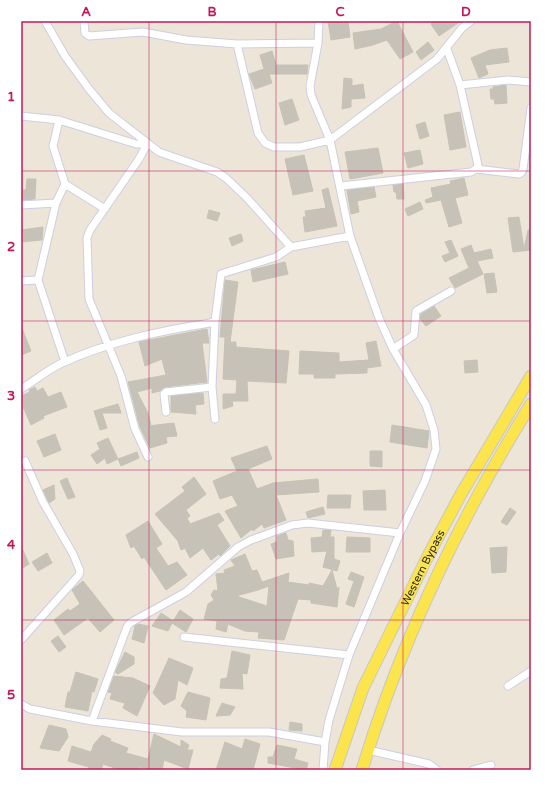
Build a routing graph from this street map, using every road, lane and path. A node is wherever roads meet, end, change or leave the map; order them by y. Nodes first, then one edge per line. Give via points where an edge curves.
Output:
1 (84, 21) edge
2 (319, 21) edge
3 (471, 21) edge
4 (44, 22) edge
5 (318, 43) junction
6 (237, 44) junction
7 (446, 49) junction
8 (531, 82) edge
9 (460, 85) junction
10 (531, 108) edge
11 (21, 116) edge
12 (59, 120) junction
13 (330, 140) junction
14 (147, 144) junction
15 (476, 169) junction
16 (65, 184) junction
17 (341, 186) junction
18 (56, 203) junction
19 (21, 205) edge
20 (105, 209) junction
21 (350, 236) junction
22 (291, 247) junction
23 (38, 280) junction
24 (21, 281) edge
25 (451, 291) dead end
26 (215, 321) junction
27 (108, 347) junction
28 (393, 349) junction
29 (66, 362) junction
30 (531, 376) edge
31 (212, 387) junction
32 (21, 389) edge
33 (528, 409) edge
34 (166, 412) dead end
35 (215, 419) dead end
36 (148, 456) dead end
37 (25, 461) dead end
38 (400, 533) junction
39 (184, 636) dead end
40 (21, 640) edge
41 (349, 655) junction
42 (531, 671) edge
43 (508, 686) dead end
44 (21, 704) edge
45 (92, 721) junction
46 (324, 742) junction
47 (368, 750) junction
48 (491, 765) dead end
49 (323, 770) edge
50 (335, 770) edge
51 (362, 770) edge
52 (437, 770) edge
53 (473, 770) edge

1 - 6 street via 85,33 89,36 143,32 186,40
2 - 5 street
3 - 7 street via 462,28
4 - 14 street via 65,56 109,113
5 - 6 street
5 - 13 street via 310,86 311,95
6 - 13 street via 258,133 265,143 274,147 300,147
7 - 9 street
7 - 13 street via 437,59
8 - 9 street via 508,80
9 - 15 street via 478,165
10 - 15 street via 522,172 519,174
11 - 12 street
12 - 14 street via 136,144
12 - 16 street via 53,146
13 - 17 street
14 - 20 street
14 - 22 street via 158,152 217,172 226,178
15 - 17 street via 471,172
16 - 18 street
16 - 20 street
17 - 21 street
18 - 19 street
18 - 23 street
20 - 27 street via 87,238 87,284 89,299
21 - 22 street
21 - 28 street
22 - 26 street via 276,257 221,274
23 - 24 street
23 - 29 street
25 - 28 street via 416,311 414,335
26 - 27 street via 158,331
26 - 31 street
27 - 29 street
27 - 36 street via 121,376 135,429
28 - 38 street via 426,405 434,430 436,449 425,481
29 - 32 street
30 - 50 main road, Western Bypass via 429,554 363,688
31 - 34 street via 166,392
31 - 35 street
33 - 47 main road, Western Bypass via 473,504 434,582 383,703
37 - 40 street via 43,502 70,547 80,571
38 - 41 street
38 - 45 street via 308,523 292,526 238,547 186,592 130,623
39 - 41 street
41 - 46 street
42 - 43 street
44 - 45 street via 30,709
45 - 46 street via 182,732 269,732
46 - 49 street
47 - 51 main road, Western Bypass
47 - 52 street via 429,764
48 - 53 street

